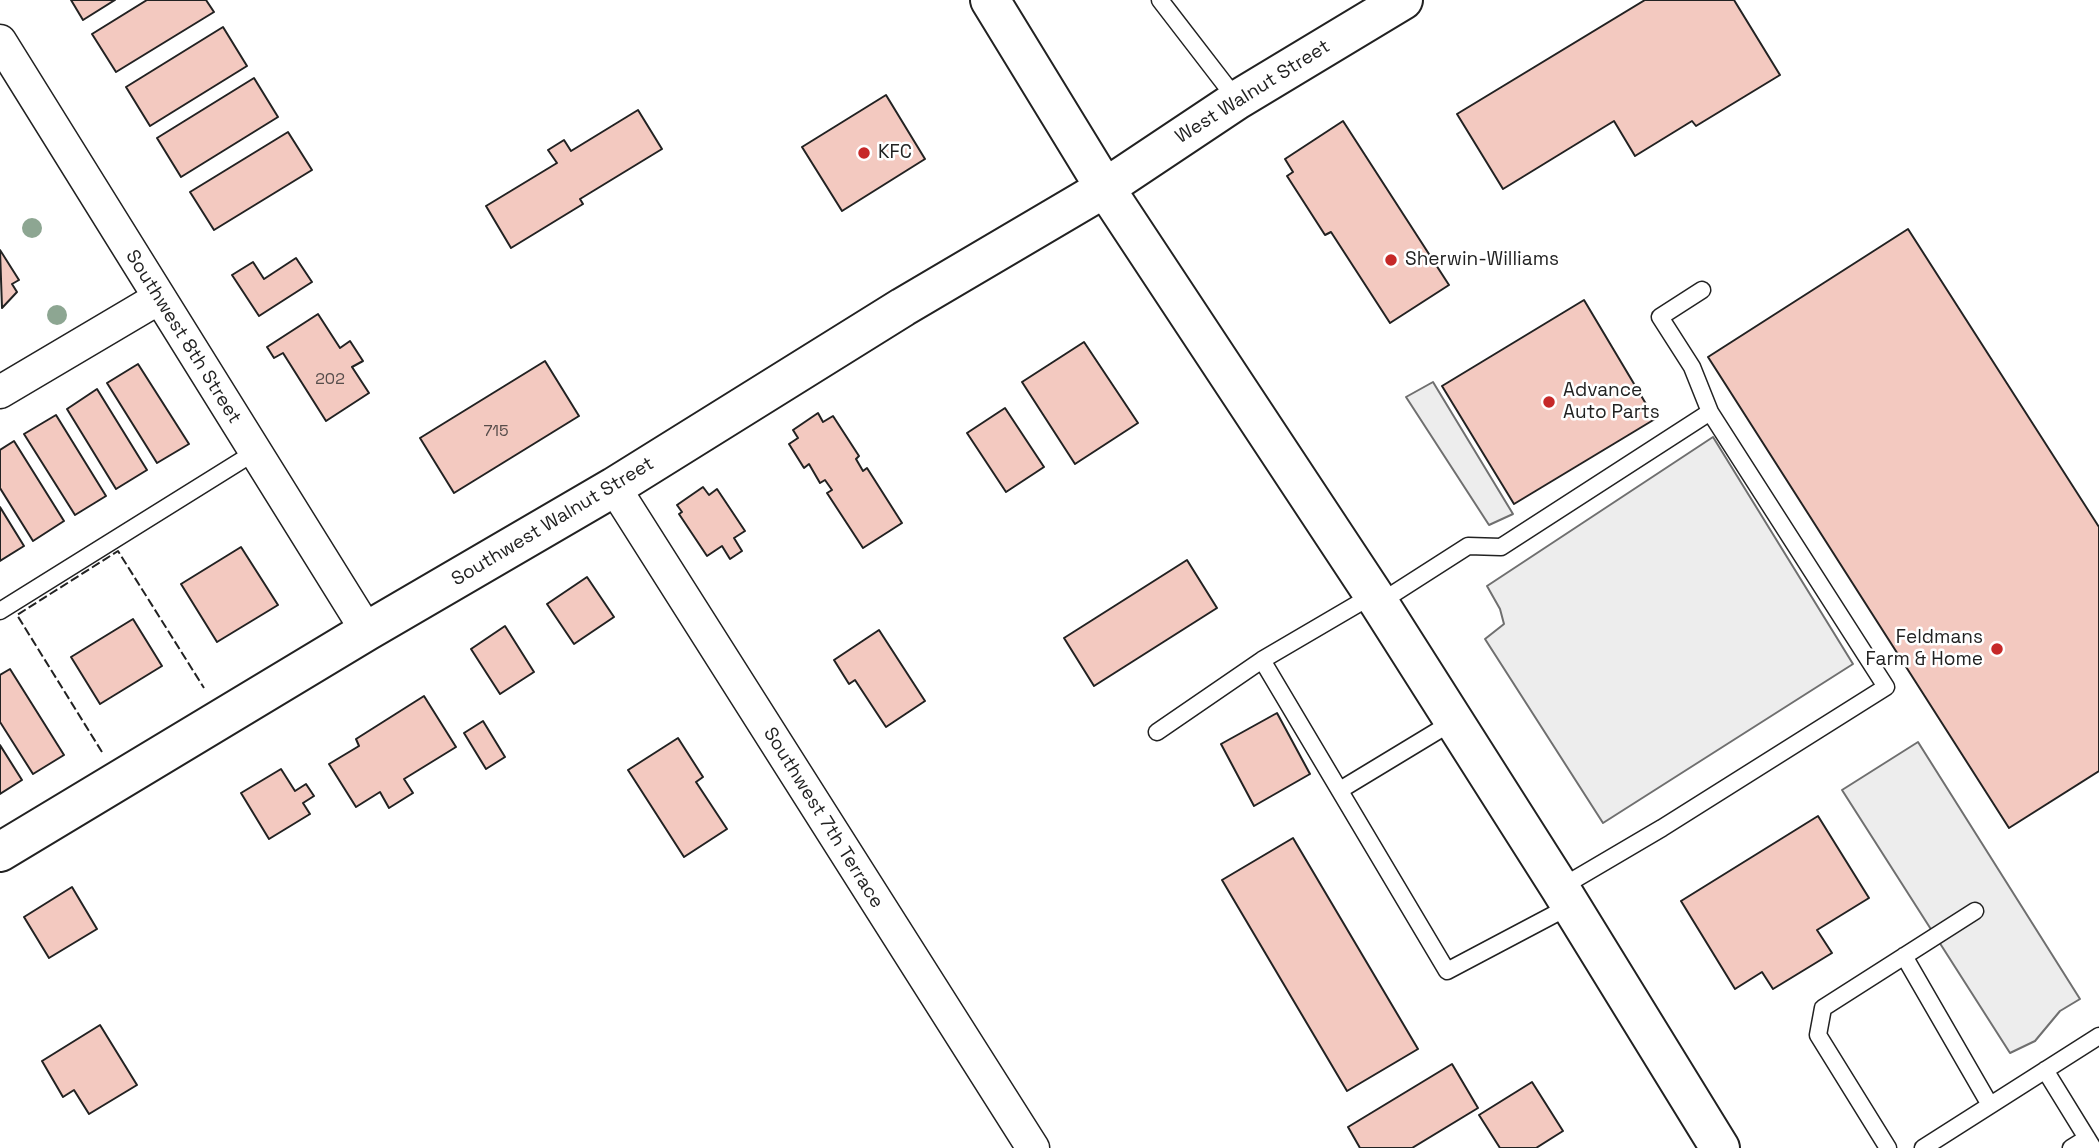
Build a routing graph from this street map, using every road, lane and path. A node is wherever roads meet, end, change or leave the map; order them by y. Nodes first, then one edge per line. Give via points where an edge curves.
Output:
1 (990, 0) edge
2 (1160, 0) edge
3 (1398, 1) edge
4 (0, 41) edge
5 (1237, 100) junction
6 (1105, 188) junction
7 (1702, 290) dead end
8 (159, 298) junction
9 (0, 392) edge
10 (1710, 412) junction
11 (255, 452) junction
12 (614, 487) junction
13 (1376, 599) junction
14 (0, 611) edge
15 (367, 631) junction
16 (1262, 660) junction
17 (1454, 722) junction
18 (1157, 732) dead end
19 (1339, 790) junction
20 (0, 852) edge
21 (1566, 897) junction
22 (1975, 911) dead end
23 (1904, 956) junction
24 (2099, 1036) edge
25 (2045, 1070) junction
26 (1990, 1105) junction
27 (2090, 1143) edge
28 (1033, 1148) edge
29 (1720, 1148) edge
30 (1888, 1148) edge
31 (1923, 1148) edge
32 (2071, 1148) edge

1 - 6 street
2 - 5 lane
3 - 5 street, West Walnut Street
4 - 8 street, Southwest 8th Street
5 - 6 street, West Walnut Street
6 - 12 street, Southwest Walnut Street via 902,307
6 - 13 street
7 - 10 lane via 1660,317 1692,367
8 - 9 street
8 - 11 street, Southwest 8th Street
10 - 13 lane via 1501,547 1468,546
10 - 21 lane via 1886,687 1662,828
11 - 14 lane
11 - 15 street, Southwest 8th Street
12 - 15 street, Southwest Walnut Street
12 - 28 street, Southwest 7th Terrace
13 - 16 lane
13 - 17 street
15 - 20 street, Southwest Walnut Street
16 - 18 lane
16 - 19 lane
17 - 19 lane
17 - 21 street
19 - 21 lane via 1447,971
21 - 29 street
22 - 23 lane
23 - 26 lane
23 - 30 lane via 1823,1009 1818,1035
24 - 25 lane
25 - 26 lane
25 - 27 lane
26 - 31 lane
27 - 32 lane

